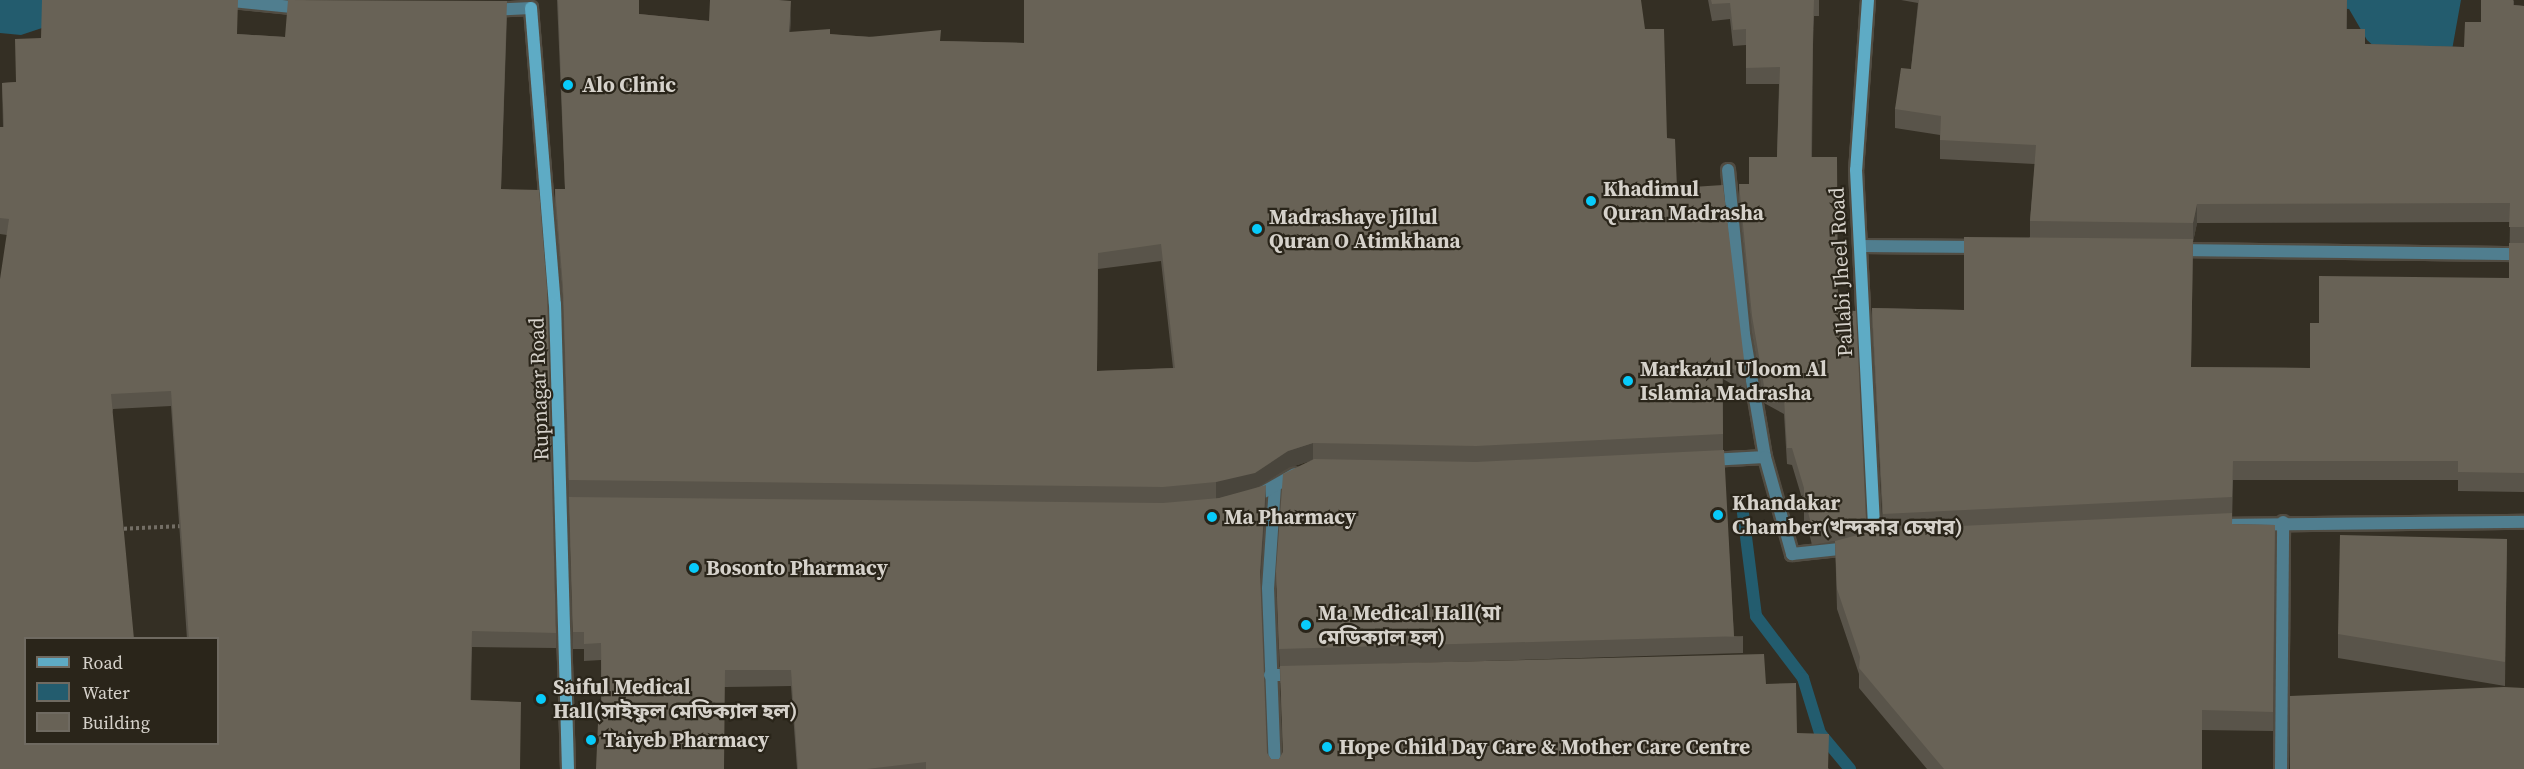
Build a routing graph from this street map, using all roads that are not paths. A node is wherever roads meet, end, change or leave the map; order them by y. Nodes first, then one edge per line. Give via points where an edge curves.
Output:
1 (222, 0) edge
2 (1868, 0) edge
3 (321, 9) edge
4 (475, 10) edge
5 (1728, 170) dead end
6 (1860, 246) junction
7 (1990, 248) edge
8 (2168, 250) edge
9 (2524, 254) edge
10 (1765, 457) junction
11 (1695, 460) edge
12 (1312, 468) edge
13 (1275, 486) junction
14 (1242, 501) edge
15 (2283, 522) junction
16 (2524, 522) edge
17 (2213, 526) edge
18 (1306, 674) edge
19 (1270, 675) junction
20 (568, 769) edge
21 (1275, 769) edge
22 (2282, 769) edge

1 - 3 street
2 - 6 street, Pallabi Jheel Road via 1856,170
4 - 20 street, Rupnagar Road via 531,8 569,505
5 - 10 street via 1744,334
6 - 7 street
6 - 10 street, Pallabi Jheel Road via 1881,542 1836,552 1792,554
8 - 9 street
10 - 11 street
12 - 13 street
13 - 14 street
13 - 19 street via 1268,588
15 - 16 street
15 - 17 street
15 - 22 street
18 - 19 street
19 - 21 street

